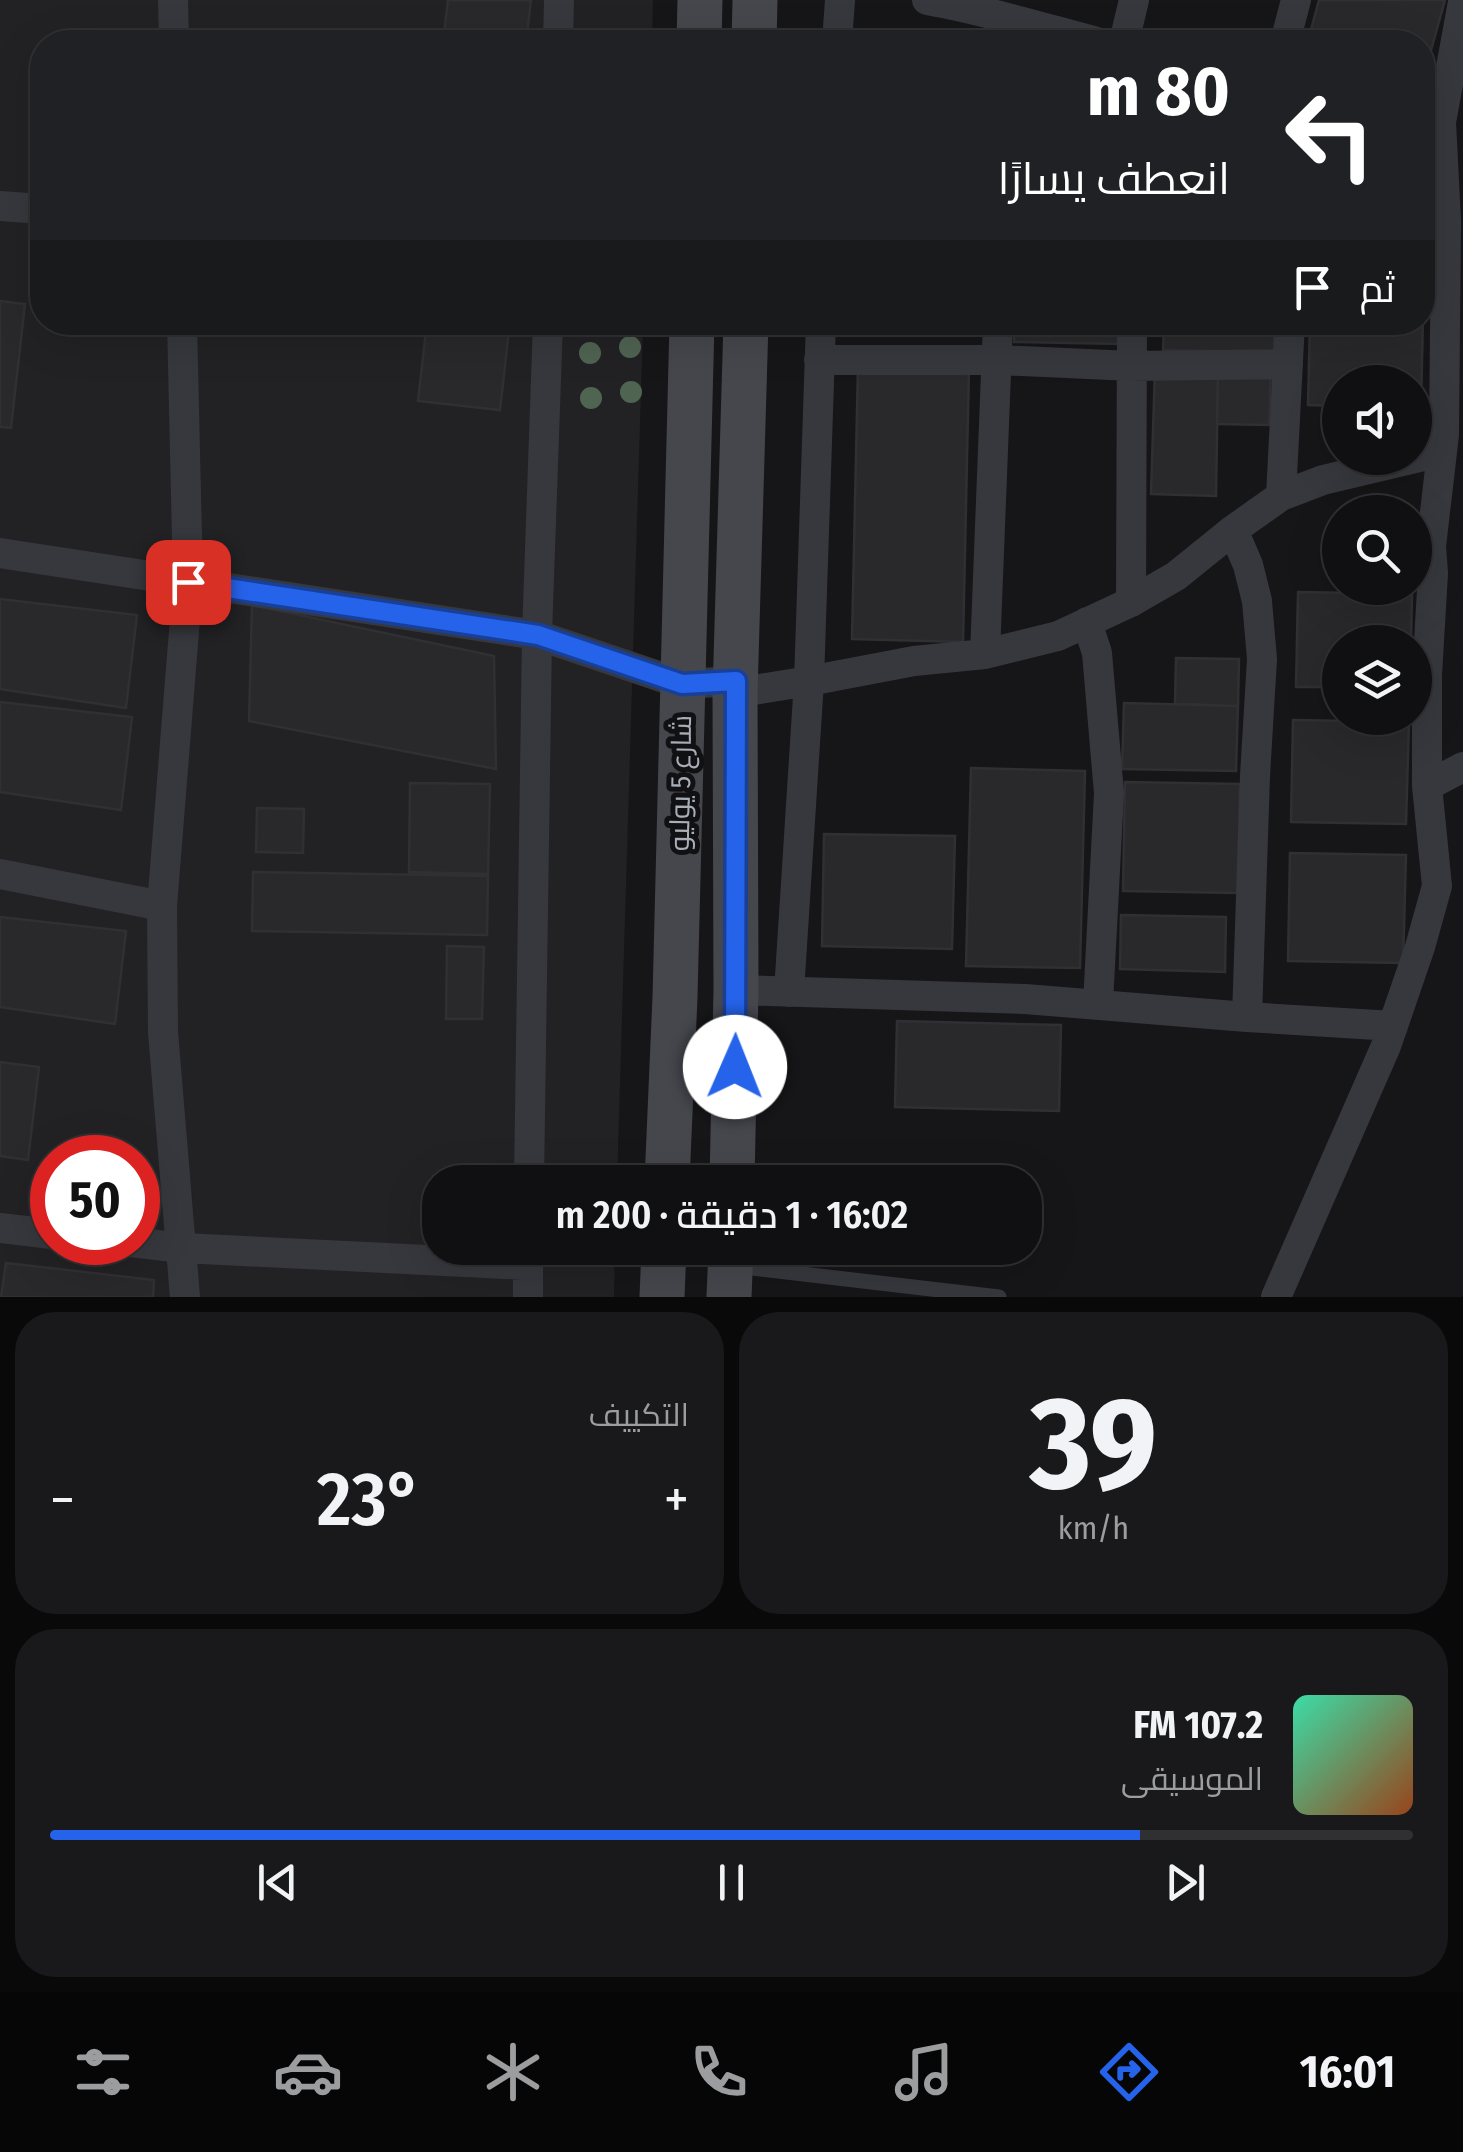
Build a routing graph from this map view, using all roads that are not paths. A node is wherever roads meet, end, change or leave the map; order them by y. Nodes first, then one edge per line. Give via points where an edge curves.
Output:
1 (173, 0) edge
2 (559, 0) edge
3 (700, 0) edge
4 (755, 0) edge
5 (840, 0) edge
6 (927, 0) edge
7 (1134, 0) edge
8 (1296, 0) edge
9 (1463, 2) edge
10 (981, 5) edge
11 (174, 30) edge
12 (558, 30) edge
13 (699, 30) edge
14 (754, 30) edge
15 (838, 30) edge
16 (1008, 30) edge
17 (1127, 30) edge
18 (1288, 30) edge
19 (1435, 109) edge
20 (1435, 142) edge
21 (0, 206) edge
22 (30, 207) edge
23 (182, 335) edge
24 (548, 335) edge
25 (692, 335) edge
26 (746, 335) edge
27 (821, 335) edge
28 (998, 335) edge
29 (1132, 335) edge
30 (1289, 335) edge
31 (820, 360) junction
32 (997, 360) junction
33 (1288, 364) junction
34 (1132, 366) junction
35 (1449, 438) edge
36 (1282, 496) junction
37 (1233, 530) junction
38 (0, 552) edge
39 (188, 582) junction
40 (1130, 602) junction
41 (1086, 622) junction
42 (538, 635) junction
43 (985, 654) junction
44 (809, 680) junction
45 (682, 684) junction
46 (735, 687) junction
47 (1463, 766) edge
48 (1427, 786) junction
49 (0, 874) edge
50 (1450, 887) edge
51 (162, 906) junction
52 (736, 990) junction
53 (789, 992) junction
54 (1098, 1004) junction
55 (1248, 1017) junction
56 (1393, 1026) junction
57 (529, 1165) edge
58 (667, 1165) edge
59 (732, 1165) edge
60 (0, 1228) edge
61 (30, 1231) edge
62 (160, 1245) edge
63 (182, 1248) junction
64 (422, 1254) edge
65 (528, 1265) edge
66 (663, 1265) edge
67 (730, 1270) edge
68 (185, 1297) edge
69 (528, 1297) edge
70 (662, 1297) edge
71 (999, 1297) edge
72 (1276, 1297) edge

1 - 11 street
2 - 12 street
3 - 13 main road
4 - 14 main road
5 - 15 street
6 - 10 street
7 - 17 street
8 - 18 street
9 - 19 street
10 - 16 street
20 - 35 street via 1446,221
21 - 22 street
23 - 39 street
24 - 42 street
25 - 45 main road, شارع 5 يوليو
26 - 46 main road, شارع 5 يوليو
27 - 31 street
28 - 32 street
29 - 34 street
30 - 33 street
31 - 32 street
31 - 44 street
32 - 34 street
32 - 43 street
33 - 34 street
33 - 36 street
34 - 40 street
35 - 36 street
35 - 48 street via 1431,546
36 - 37 street
37 - 40 street via 1176,576
37 - 55 street via 1257,601 1262,660
38 - 39 street
39 - 42 street
39 - 51 street
40 - 41 street
41 - 43 street
41 - 54 street via 1098,653 1108,794
42 - 45 street
42 - 57 street
43 - 44 street
44 - 46 street
44 - 53 street
45 - 46 street
45 - 58 main road, شارع 5 يوليو
46 - 52 main road, شارع 5 يوليو
47 - 48 street
48 - 50 street
49 - 51 street
50 - 56 street
51 - 63 street via 162,1032
52 - 53 street
52 - 59 main road, شارع 5 يوليو
53 - 54 street
54 - 55 street
55 - 56 street
56 - 72 street
60 - 61 street
62 - 63 street
63 - 64 street
63 - 68 street
65 - 69 street
66 - 70 main road
67 - 71 lane

